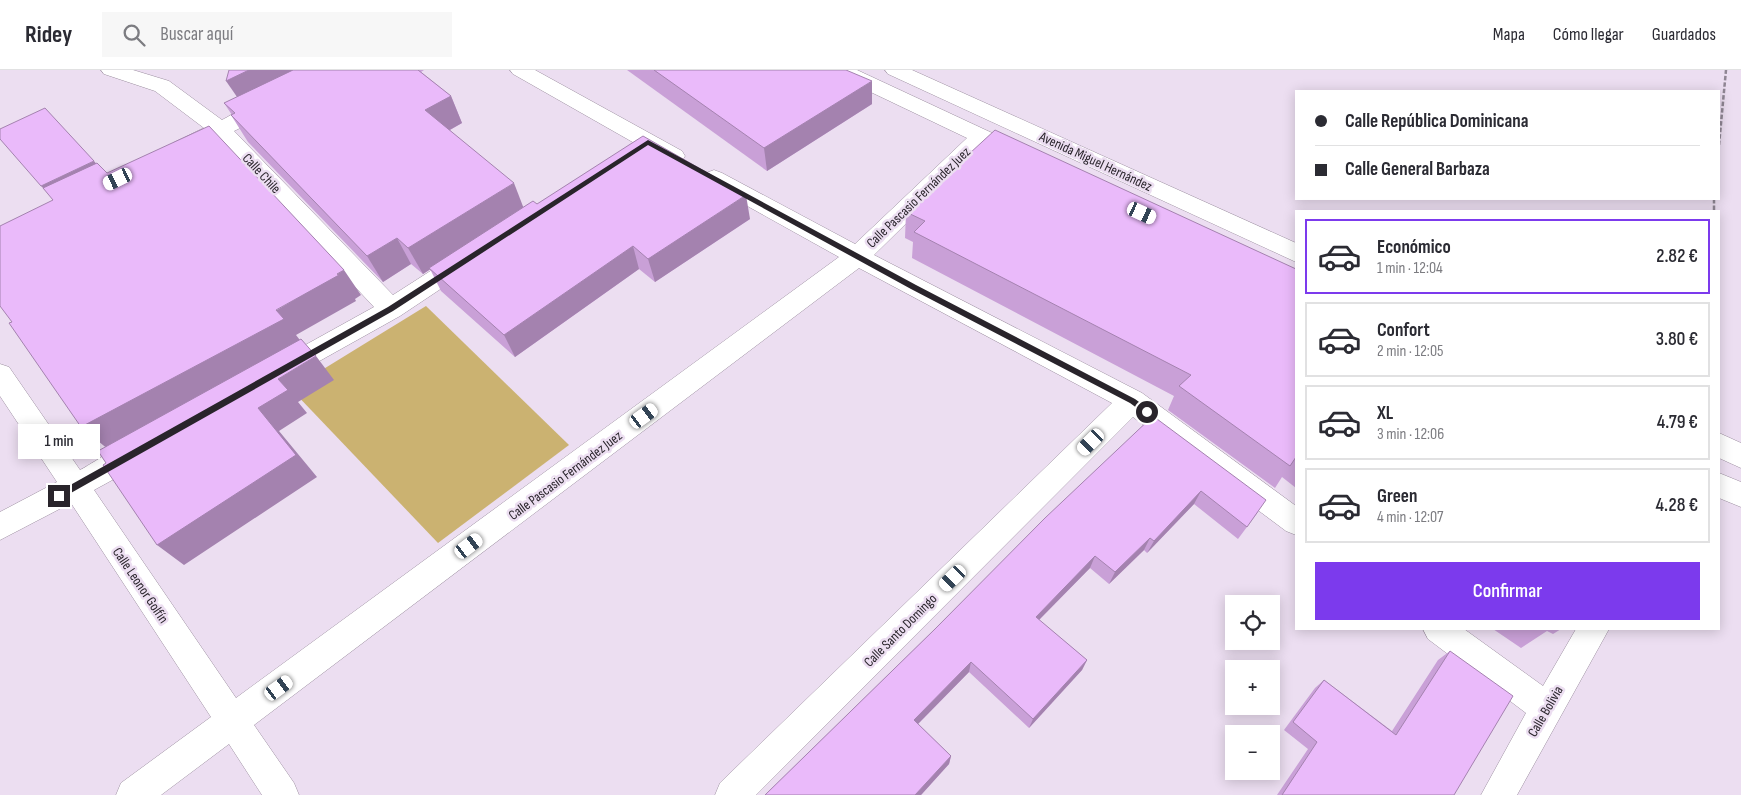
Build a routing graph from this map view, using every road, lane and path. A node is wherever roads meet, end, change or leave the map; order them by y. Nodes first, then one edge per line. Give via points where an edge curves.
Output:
1 (111, 70) edge
2 (520, 70) edge
3 (840, 70) edge
4 (895, 70) edge
5 (1726, 70) edge
6 (285, 98) edge
7 (220, 129) junction
8 (1720, 134) edge
9 (981, 137) junction
10 (648, 142) junction
11 (1013, 152) edge
12 (623, 158) edge
13 (158, 159) edge
14 (482, 250) edge
15 (1295, 253) edge
16 (858, 256) junction
17 (390, 309) junction
18 (0, 374) edge
19 (261, 382) edge
20 (1132, 401) junction
21 (157, 441) edge
22 (1720, 446) edge
23 (1741, 456) edge
24 (1720, 485) edge
25 (76, 487) junction
26 (1741, 495) edge
27 (1295, 521) edge
28 (0, 527) edge
29 (1440, 630) edge
30 (1592, 630) edge
31 (1546, 708) junction
32 (232, 722) junction
33 (134, 795) edge
34 (282, 795) edge
35 (732, 795) edge
36 (1498, 795) edge

1 - 7 street, Calle Chile via 162,86
2 - 10 street
3 - 9 street
4 - 15 street, Avenida Miguel Hernández
5 - 8 path
6 - 7 street
7 - 13 street
7 - 17 street, Calle Chile
9 - 11 street
9 - 16 street, Calle Pascasio Fernández Juez
10 - 12 street
10 - 16 street
14 - 17 street
16 - 20 street
16 - 32 street, Calle Pascasio Fernández Juez
17 - 19 street
18 - 25 street, Calle Leonor Golfín
20 - 27 street
20 - 35 street, Calle Santo Domingo
21 - 25 street
22 - 23 street
24 - 26 street
25 - 28 street
25 - 32 street, Calle Leonor Golfín
29 - 31 street
30 - 31 street, Calle Bolivia
31 - 36 street, Calle Bolivia
32 - 33 street, Calle Pascasio Fernández Juez
32 - 34 street, Calle Leonor Golfín

